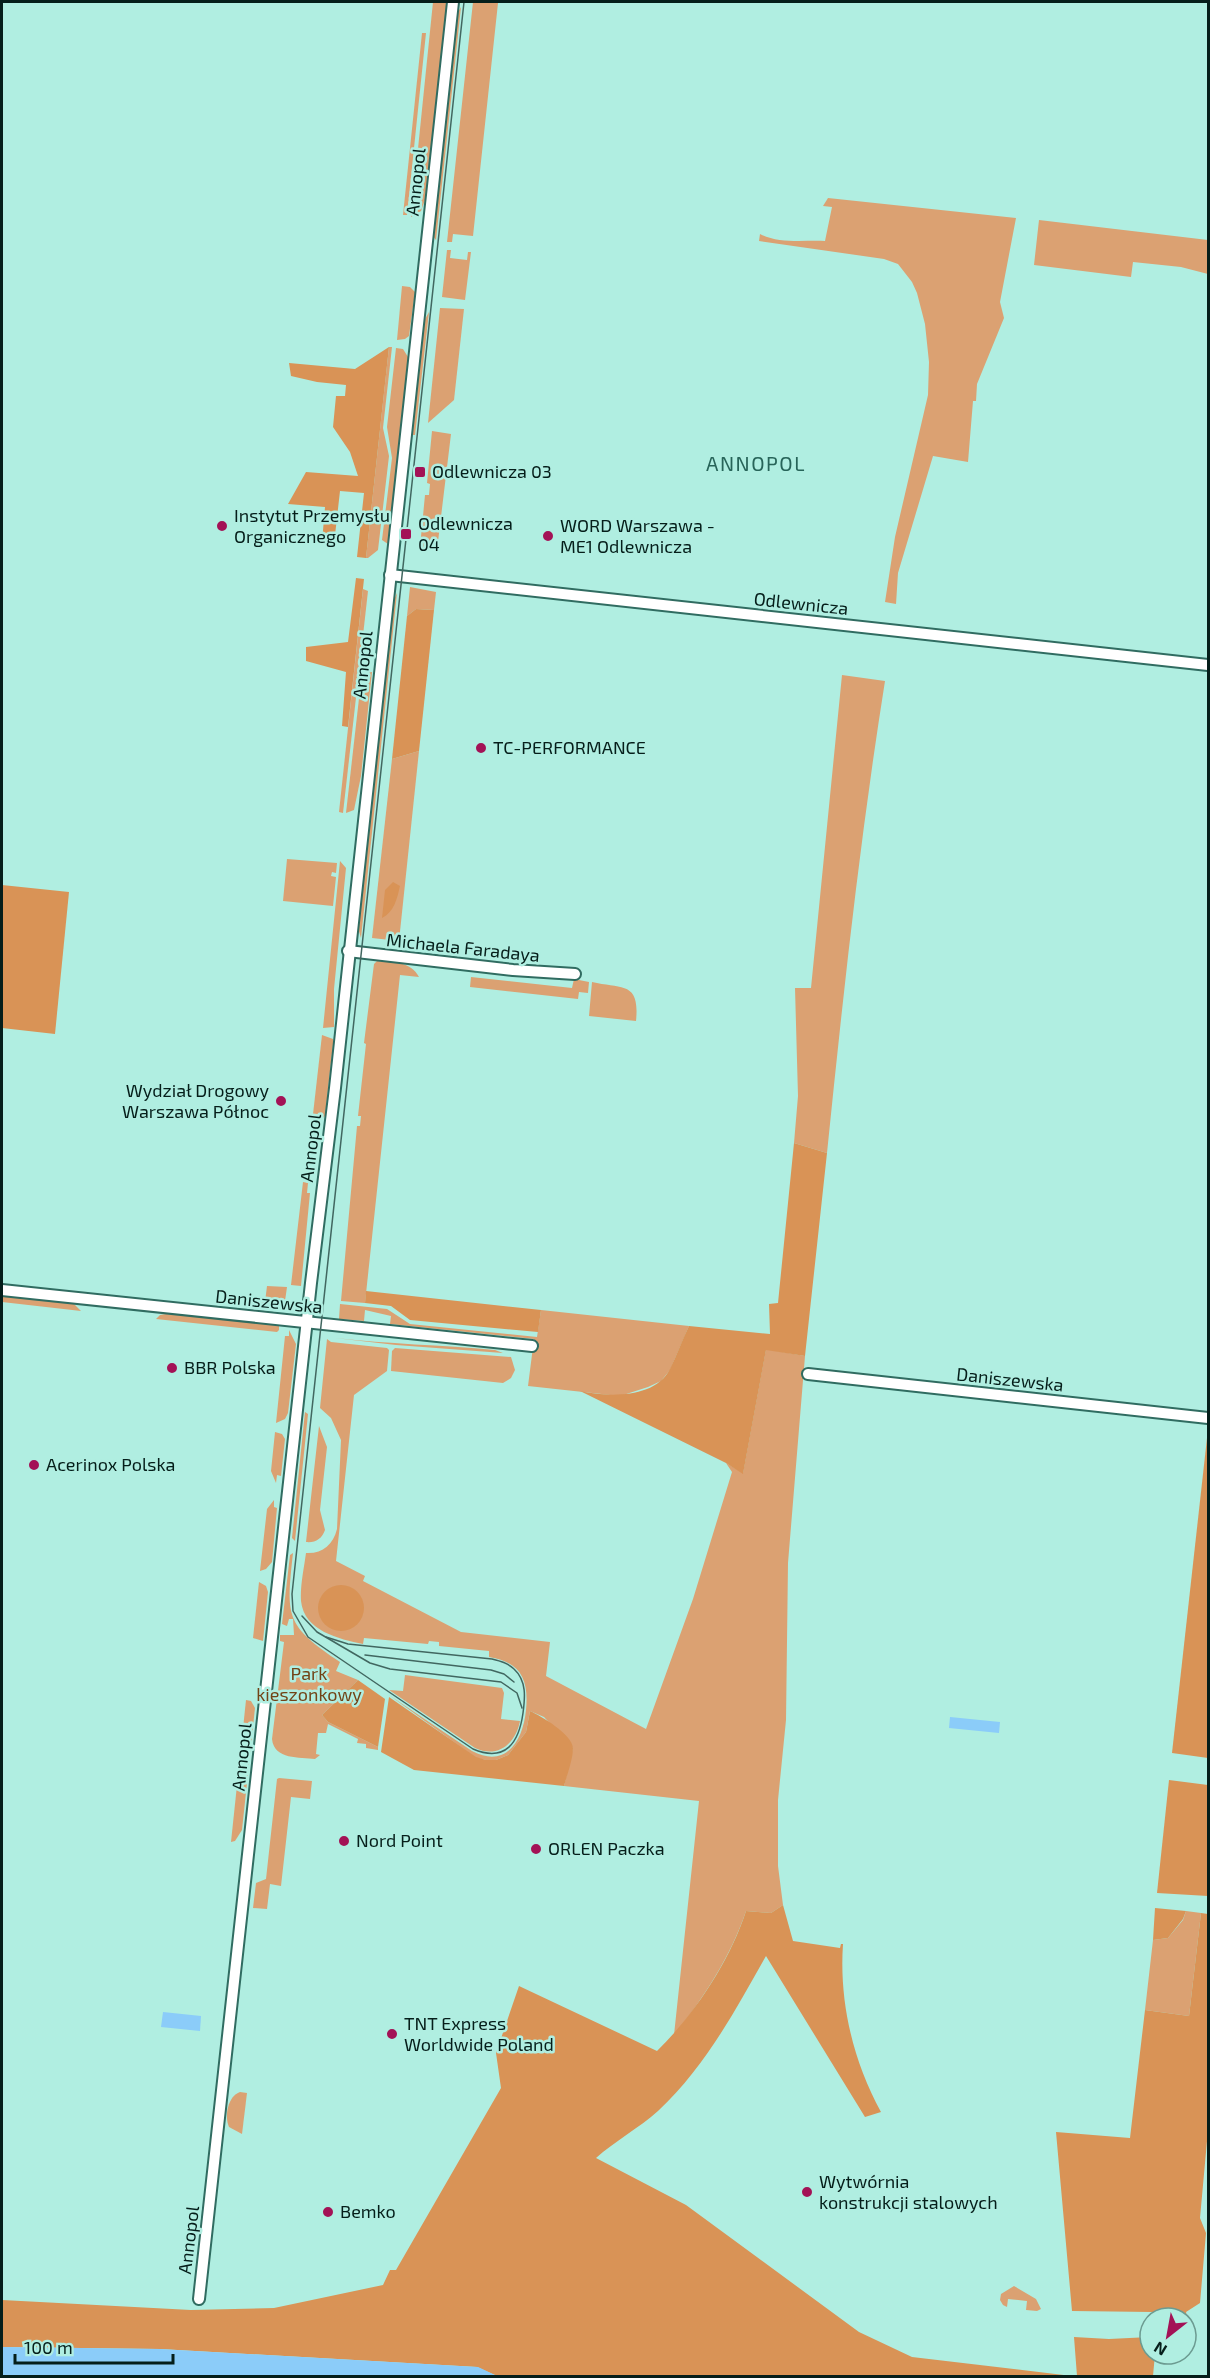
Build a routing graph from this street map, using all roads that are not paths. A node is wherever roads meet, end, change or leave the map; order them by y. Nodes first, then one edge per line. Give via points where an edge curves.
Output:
1 (453, 2) edge
2 (390, 575) junction
3 (1209, 665) edge
4 (348, 951) junction
5 (575, 974) dead end
6 (2, 1290) edge
7 (307, 1323) junction
8 (532, 1346) dead end
9 (807, 1374) dead end
10 (1209, 1419) edge
11 (199, 2299) dead end

1 - 2 street, Annopol
2 - 3 street, Odlewnicza
2 - 4 street, Annopol
4 - 5 street, Michaela Faradaya
4 - 7 street, Annopol
6 - 7 street, Daniszewska
7 - 8 street, Daniszewska
7 - 11 street, Annopol
9 - 10 street, Daniszewska

